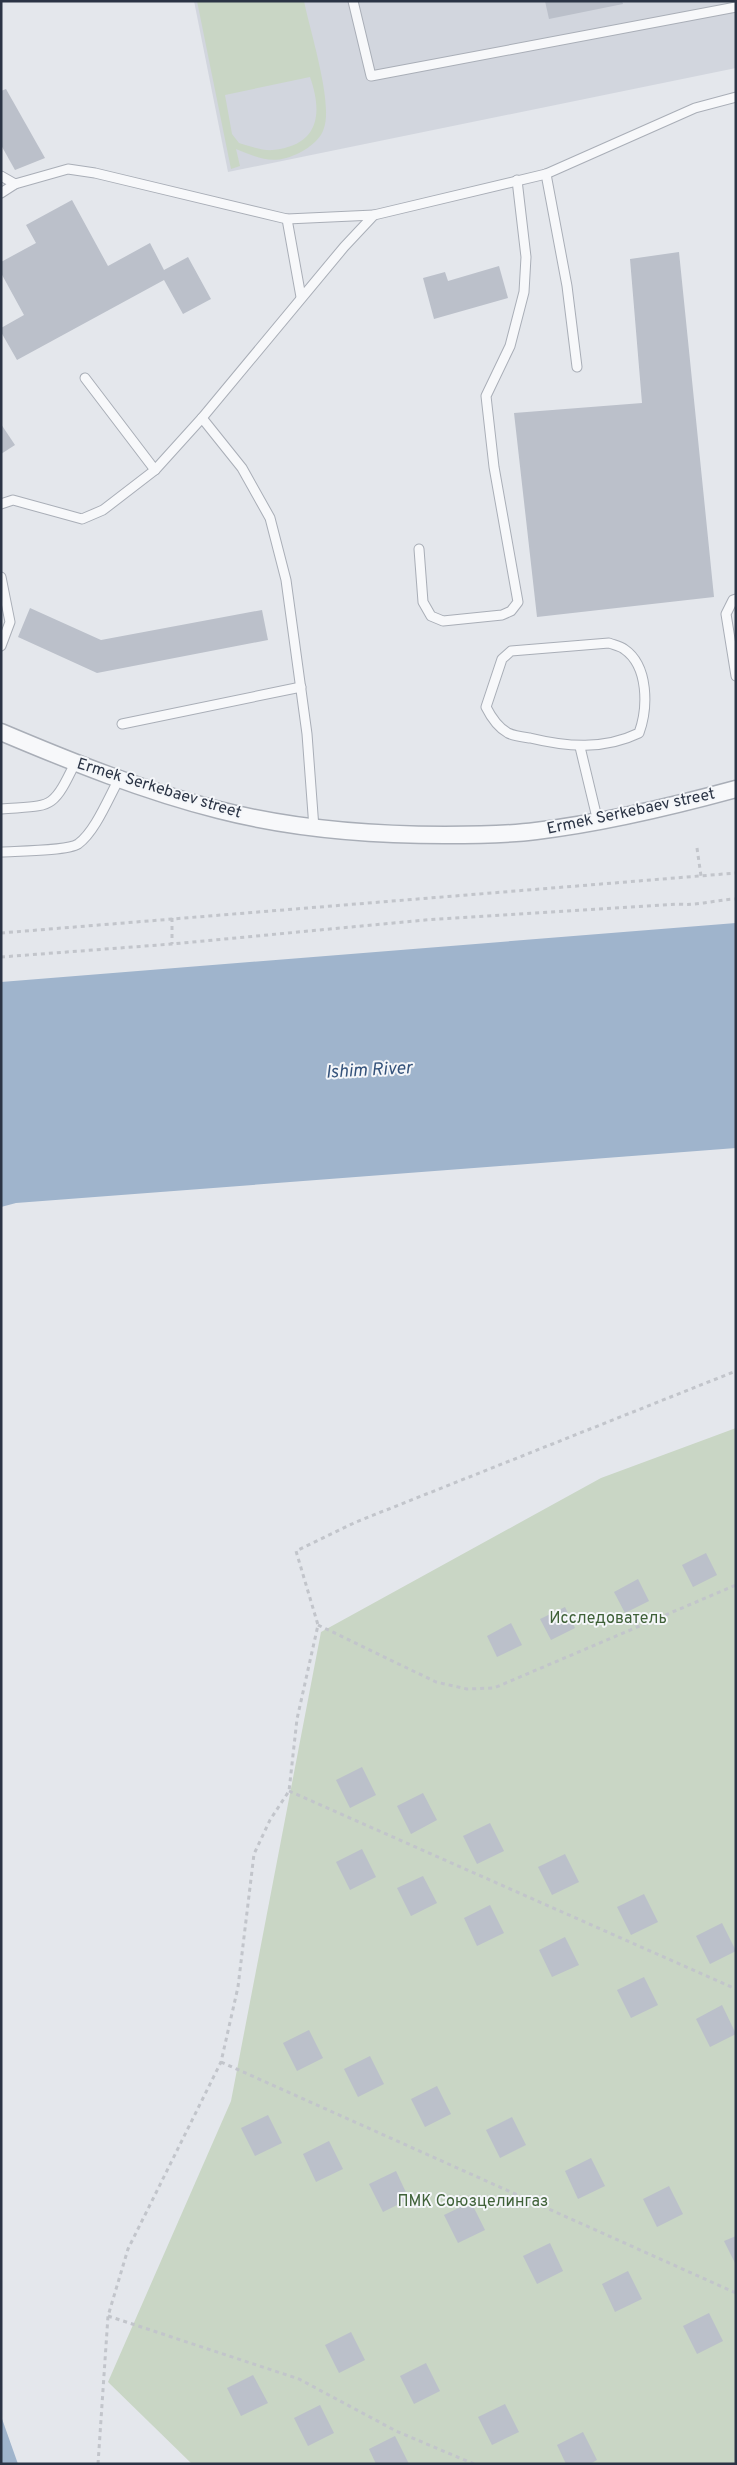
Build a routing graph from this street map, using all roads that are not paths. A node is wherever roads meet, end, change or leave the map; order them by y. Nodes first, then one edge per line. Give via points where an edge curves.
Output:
1 (353, 1) edge
2 (736, 7) edge
3 (736, 97) edge
4 (546, 174) junction
5 (1, 176) edge
6 (516, 180) junction
7 (15, 184) junction
8 (1, 194) edge
9 (374, 215) junction
10 (287, 219) junction
11 (301, 297) junction
12 (577, 367) dead end
13 (85, 378) dead end
14 (202, 418) junction
15 (156, 470) junction
16 (1, 504) edge
17 (419, 549) dead end
18 (1, 577) edge
19 (736, 599) edge
20 (1, 646) edge
21 (736, 676) edge
22 (301, 687) junction
23 (122, 724) dead end
24 (1, 732) edge
25 (580, 747) junction
26 (75, 763) junction
27 (120, 779) junction
28 (736, 789) edge
29 (1, 809) edge
30 (598, 822) junction
31 (314, 828) junction
32 (1, 852) edge

1 - 2 lane via 371,76
3 - 4 lane via 695,108
4 - 6 lane
4 - 12 lane via 567,286
5 - 7 lane
6 - 9 lane
6 - 17 lane via 526,257 524,292 510,346 486,396 494,467 518,602 511,611 502,615 443,621 431,616 424,602
7 - 8 lane
7 - 10 lane via 68,169 95,172
9 - 10 lane
9 - 11 lane
10 - 11 lane
11 - 14 lane
13 - 15 lane
14 - 15 lane
14 - 22 lane via 242,468 270,518 286,580
15 - 16 lane via 103,510 82,518 13,500
18 - 20 lane via 10,622
19 - 21 lane via 726,614
22 - 23 lane
22 - 31 lane
24 - 26 street, Ermek Serkebaev street
25 - 25 lane via 559,746 508,733 493,720 486,707 502,659 511,651 609,643 623,648 634,658 642,676 645,702 639,733 625,740
25 - 30 lane
26 - 27 street, Ermek Serkebaev street
26 - 29 lane via 60,792 47,806
27 - 31 street, Ermek Serkebaev street via 218,810
27 - 32 lane via 93,826 78,844
28 - 30 street, Ermek Serkebaev street
30 - 31 street, Ermek Serkebaev street via 534,832 463,834 394,834

